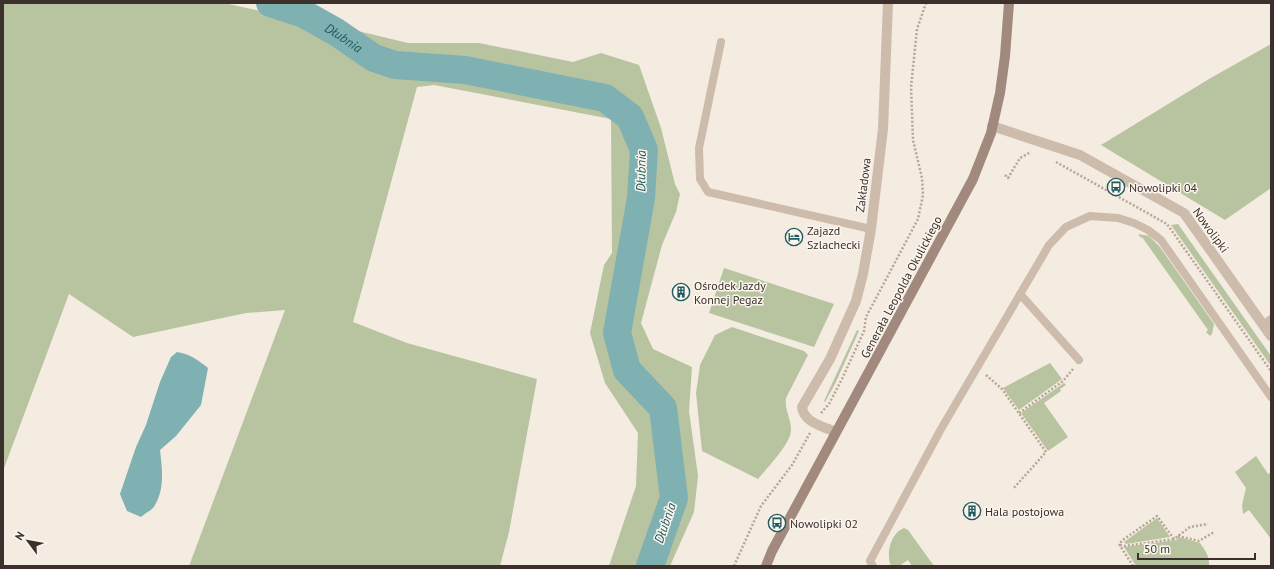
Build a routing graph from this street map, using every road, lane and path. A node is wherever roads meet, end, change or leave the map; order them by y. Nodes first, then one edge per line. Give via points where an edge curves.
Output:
1 (888, 3) edge
2 (926, 3) edge
3 (1009, 3) edge
4 (721, 42) dead end
5 (992, 126) junction
6 (1037, 151) dead end
7 (1005, 175) dead end
8 (871, 229) junction
9 (1020, 294) junction
10 (1267, 322) edge
11 (1271, 336) edge
12 (1080, 360) joint
13 (977, 368) junction
14 (1271, 396) edge
15 (1019, 413) junction
16 (819, 416) dead end
17 (811, 430) dead end
18 (836, 432) junction
19 (1013, 489) dead end
20 (1208, 524) dead end
21 (1214, 532) dead end
22 (1178, 536) junction
23 (1174, 539) junction
24 (1119, 544) junction
25 (871, 564) edge
26 (734, 566) edge
27 (766, 566) edge
28 (1133, 566) edge

1 - 8 street, Zakładowa via 883,129
2 - 16 path via 917,29 911,87 913,140 922,178 923,195 918,219 866,317 864,331 842,379 829,404
3 - 5 main road, Generała Leopolda Okulickiego via 1002,84
4 - 8 lane via 699,148 700,179 708,192
5 - 10 street, Nowolipki via 1080,155 1184,213
5 - 18 main road, Generała Leopolda Okulickiego via 970,186
6 - 7 path via 1020,158 1008,178
8 - 18 street, Zakładowa via 856,301 830,359 802,407 807,418
9 - 12 lane
9 - 13 lane
9 - 14 lane via 1049,245 1066,226 1090,216 1118,218 1134,223 1161,240
10 - 11 street, Nowolipki
12 - 15 path via 1063,381
13 - 15 path via 1002,389
13 - 25 lane via 941,429
15 - 19 path via 1046,452
17 - 26 path via 792,465 761,506
18 - 27 main road, Generała Leopolda Okulickiego
20 - 22 path via 1190,528
21 - 22 path via 1199,541
22 - 23 path
23 - 24 path via 1125,546
23 - 24 path via 1157,516
24 - 28 path

